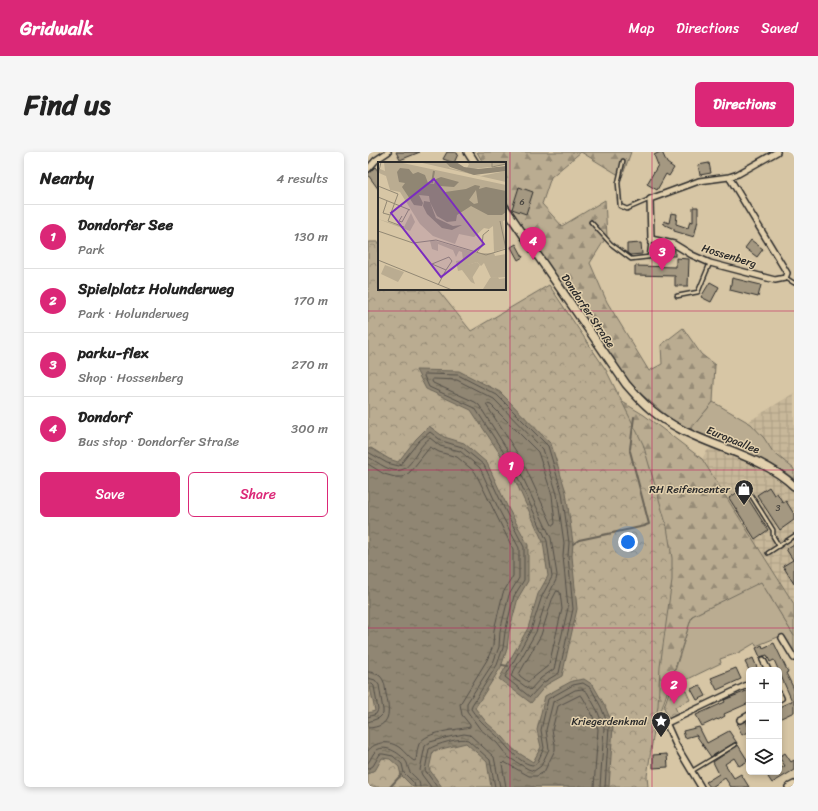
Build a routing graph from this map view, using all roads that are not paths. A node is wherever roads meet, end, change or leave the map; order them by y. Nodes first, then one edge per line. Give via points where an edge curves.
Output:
1 (388, 152) edge
2 (468, 152) edge
3 (777, 152) edge
4 (623, 161) dead end
5 (474, 162) edge
6 (369, 165) edge
7 (729, 177) junction
8 (650, 199) junction
9 (506, 209) edge
10 (591, 222) dead end
11 (651, 239) junction
12 (710, 263) junction
13 (785, 278) junction
14 (794, 284) edge
15 (677, 296) dead end
16 (662, 419) joint
17 (744, 484) dead end
18 (794, 486) edge
19 (794, 536) edge
20 (778, 546) junction
21 (768, 553) dead end
22 (782, 638) dead end
23 (794, 658) edge
24 (763, 660) dead end
25 (766, 667) edge
26 (746, 685) edge
27 (663, 716) dead end
28 (746, 717) edge
29 (740, 720) dead end
30 (667, 723) junction
31 (735, 745) dead end
32 (692, 771) junction
33 (794, 784) edge
34 (701, 787) edge
35 (788, 787) edge

1 - 6 street
2 - 5 main road
3 - 7 street
4 - 8 lane via 618,182 620,206 627,209
7 - 8 street via 699,181
7 - 13 street via 787,273
8 - 11 street
9 - 16 main road, Dondorfer Straße via 626,384
10 - 11 lane via 610,244 631,259 649,257
11 - 12 street, Hossenberg via 674,244
12 - 13 street, Hossenberg via 775,280
12 - 15 lane via 698,292
13 - 14 lane
16 - 18 main road, Europaallee via 701,439 763,464
17 - 20 lane via 774,530 773,536
19 - 20 lane
20 - 21 lane
22 - 23 street
24 - 25 street
26 - 30 street
27 - 30 street
28 - 29 street
30 - 32 street
31 - 32 lane
32 - 34 street
33 - 35 street

